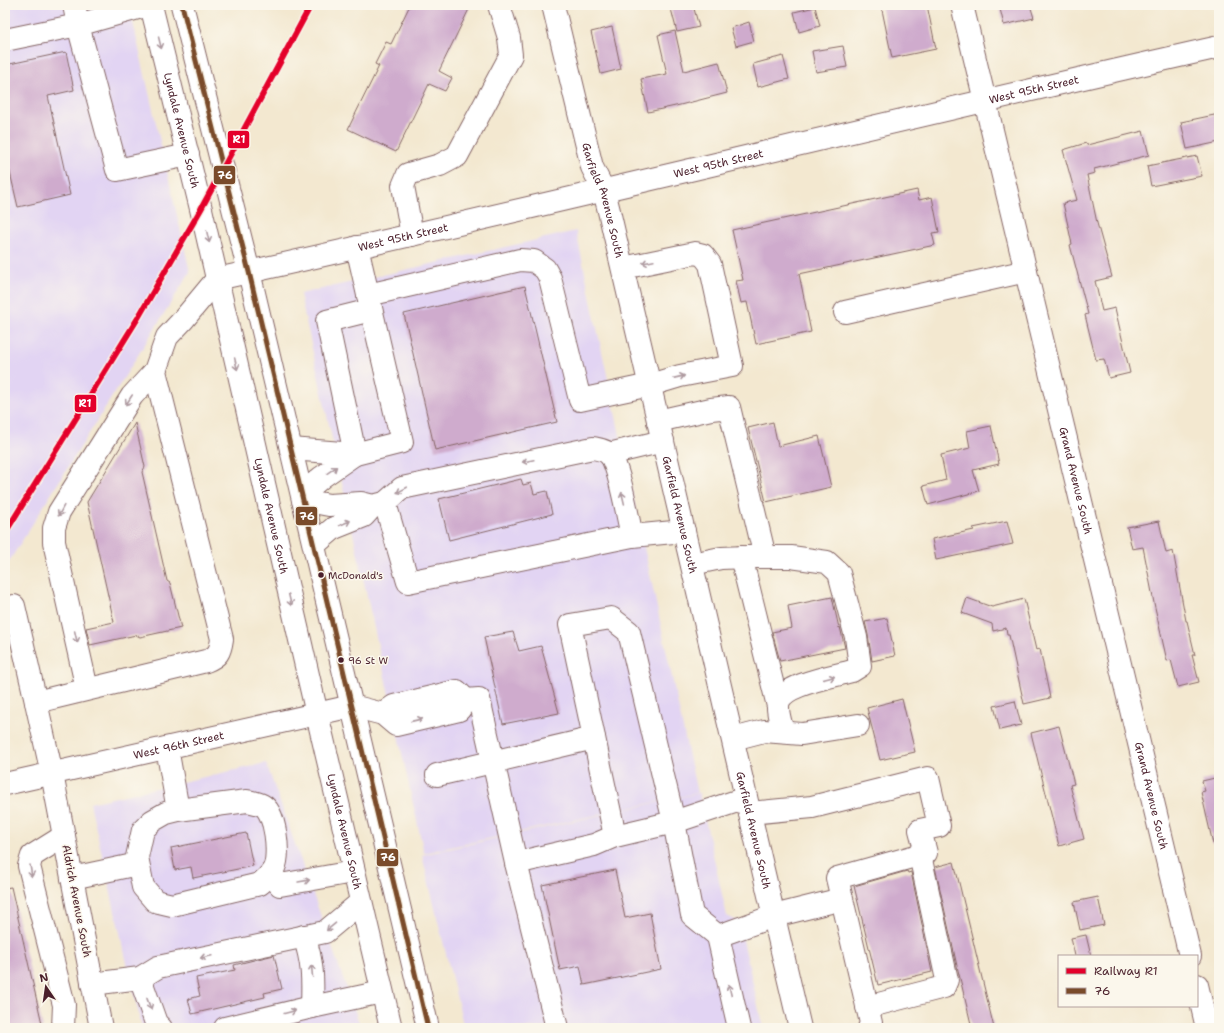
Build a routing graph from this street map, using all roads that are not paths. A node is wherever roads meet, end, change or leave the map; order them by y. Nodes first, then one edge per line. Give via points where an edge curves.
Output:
1 (150, 5) edge
2 (182, 5) edge
3 (499, 5) edge
4 (553, 5) edge
5 (962, 5) edge
6 (76, 15) edge
7 (5, 40) edge
8 (1219, 47) edge
9 (985, 100) junction
10 (188, 155) junction
11 (604, 191) junction
12 (412, 234) junction
13 (356, 247) junction
14 (623, 268) junction
15 (1026, 271) junction
16 (249, 272) junction
17 (217, 279) junction
18 (369, 303) junction
19 (845, 312) dead end
20 (155, 371) junction
21 (650, 385) junction
22 (661, 431) junction
23 (291, 449) junction
24 (355, 454) junction
25 (609, 454) junction
26 (302, 497) junction
27 (379, 505) junction
28 (684, 531) junction
29 (632, 536) junction
30 (314, 545) junction
31 (741, 557) junction
32 (765, 557) junction
33 (692, 564) junction
34 (14, 606) dead end
35 (87, 689) junction
36 (36, 702) junction
37 (352, 706) junction
38 (778, 706) junction
39 (316, 714) junction
40 (858, 725) dead end
41 (783, 732) junction
42 (594, 738) junction
43 (733, 739) junction
44 (167, 748) junction
45 (493, 761) junction
46 (52, 774) junction
47 (437, 775) dead end
48 (5, 784) edge
49 (748, 805) junction
50 (178, 810) junction
51 (674, 822) junction
52 (64, 836) junction
53 (615, 836) junction
54 (920, 855) junction
55 (516, 863) junction
56 (138, 864) junction
57 (352, 865) junction
58 (273, 867) junction
59 (72, 878) junction
60 (842, 899) junction
61 (361, 902) junction
62 (774, 916) junction
63 (304, 936) junction
64 (718, 936) junction
65 (1190, 955) edge
66 (140, 978) junction
67 (92, 984) junction
68 (1198, 989) edge
69 (382, 992) junction
70 (312, 1007) junction
71 (865, 1022) edge
72 (62, 1028) edge
73 (101, 1028) edge
74 (161, 1028) edge
75 (225, 1028) edge
76 (391, 1028) edge
77 (428, 1028) edge
78 (557, 1028) edge
79 (739, 1028) edge
80 (800, 1028) edge
81 (1207, 1028) edge

1 - 6 street
1 -> 10 street, Lyndale Avenue South
2 - 16 street
3 - 12 street via 509,38 511,55 457,156 440,165 408,174 403,186
4 - 11 street, Garfield Avenue South via 592,167
5 - 9 street, Grand Avenue South
6 - 7 street
6 - 10 street via 117,170
8 - 9 street, West 95th Street
9 - 11 street, West 95th Street
9 - 15 street, Grand Avenue South
10 -> 17 street, Lyndale Avenue South
11 - 12 street, West 95th Street
11 - 14 street, Garfield Avenue South
12 - 13 street, West 95th Street
13 - 16 street, West 95th Street
13 - 18 street
14 - 21 street, Garfield Avenue South
21 -> 14 street via 732,366 710,264 703,255 695,253
15 - 19 street
15 - 65 street, Grand Avenue South
16 - 17 street, West 95th Street
16 - 23 street
17 - 20 street via 166,337
17 -> 39 street, Lyndale Avenue South
18 - 21 street via 520,260 534,260 545,269 550,278 580,400
18 - 24 street via 327,321
18 - 24 street via 402,442
20 -> 35 street via 132,396 59,512 54,528 54,542
20 - 35 street via 222,639 221,649 216,657 206,661
21 - 22 street, Garfield Avenue South
22 - 25 street
22 - 28 street, Garfield Avenue South
22 - 32 street via 711,409 729,407
23 - 24 street
23 - 26 street
26 -> 24 street via 322,477
25 -> 27 street via 593,448 574,451 402,488
29 -> 25 street via 616,466
26 - 27 street via 329,505
26 - 30 street
27 - 29 street via 408,582
30 -> 27 street via 334,528 364,516
28 - 29 street
28 - 33 street, Garfield Avenue South
30 - 37 street
31 - 32 street
31 - 33 street
31 - 38 street
38 -> 32 street via 780,698 796,686 852,671 860,666 856,637 839,573 827,562 791,557
33 - 43 street, Garfield Avenue South
34 - 36 street, Aldrich Avenue South
35 - 36 street
36 - 46 street, Aldrich Avenue South
37 - 39 street, West 96th Street
37 - 45 street via 383,714 396,725 459,710 466,700 479,699
37 - 77 street
38 - 41 street
39 - 44 street, West 96th Street
39 - 57 street, Lyndale Avenue South
40 - 41 street via 802,734
41 - 43 street via 764,731
42 - 45 street
42 - 51 street via 570,625 611,618 629,632
42 - 53 street
43 - 49 street, Garfield Avenue South
44 - 46 street, West 96th Street
44 - 50 street
45 - 47 street
45 - 55 street
46 - 48 street, West 96th Street
46 - 52 street, Aldrich Avenue South
49 - 51 street
49 - 54 street via 812,807 928,778 939,826 920,830 926,853
49 - 62 street, Garfield Avenue South
50 - 56 street via 166,813 143,830 137,857
50 - 58 street via 247,801 262,805 270,813 277,841
51 - 53 street
51 - 64 street via 692,915
52 - 59 street, Aldrich Avenue South
52 -> 72 street via 32,856 30,866 64,1005
53 - 55 street via 594,845
54 - 60 street via 836,878
54 - 71 street via 947,980 944,987
55 - 78 street
56 - 58 street via 143,887 155,901 172,904 260,884
56 - 59 street
57 - 58 street
57 - 61 street, Lyndale Avenue South
59 - 67 street, Aldrich Avenue South
60 - 62 street
60 - 71 street
61 -> 63 street via 325,932
61 - 69 street, Lyndale Avenue South
62 - 64 street
62 - 80 street, Garfield Avenue South
63 -> 66 street via 158,968
70 -> 63 street via 313,982 310,956
79 -> 64 street
66 - 67 street
66 -> 74 street via 156,1023
67 - 73 street, Aldrich Avenue South
68 - 81 street
69 - 70 street
69 - 76 street, Lyndale Avenue South
75 -> 70 street

